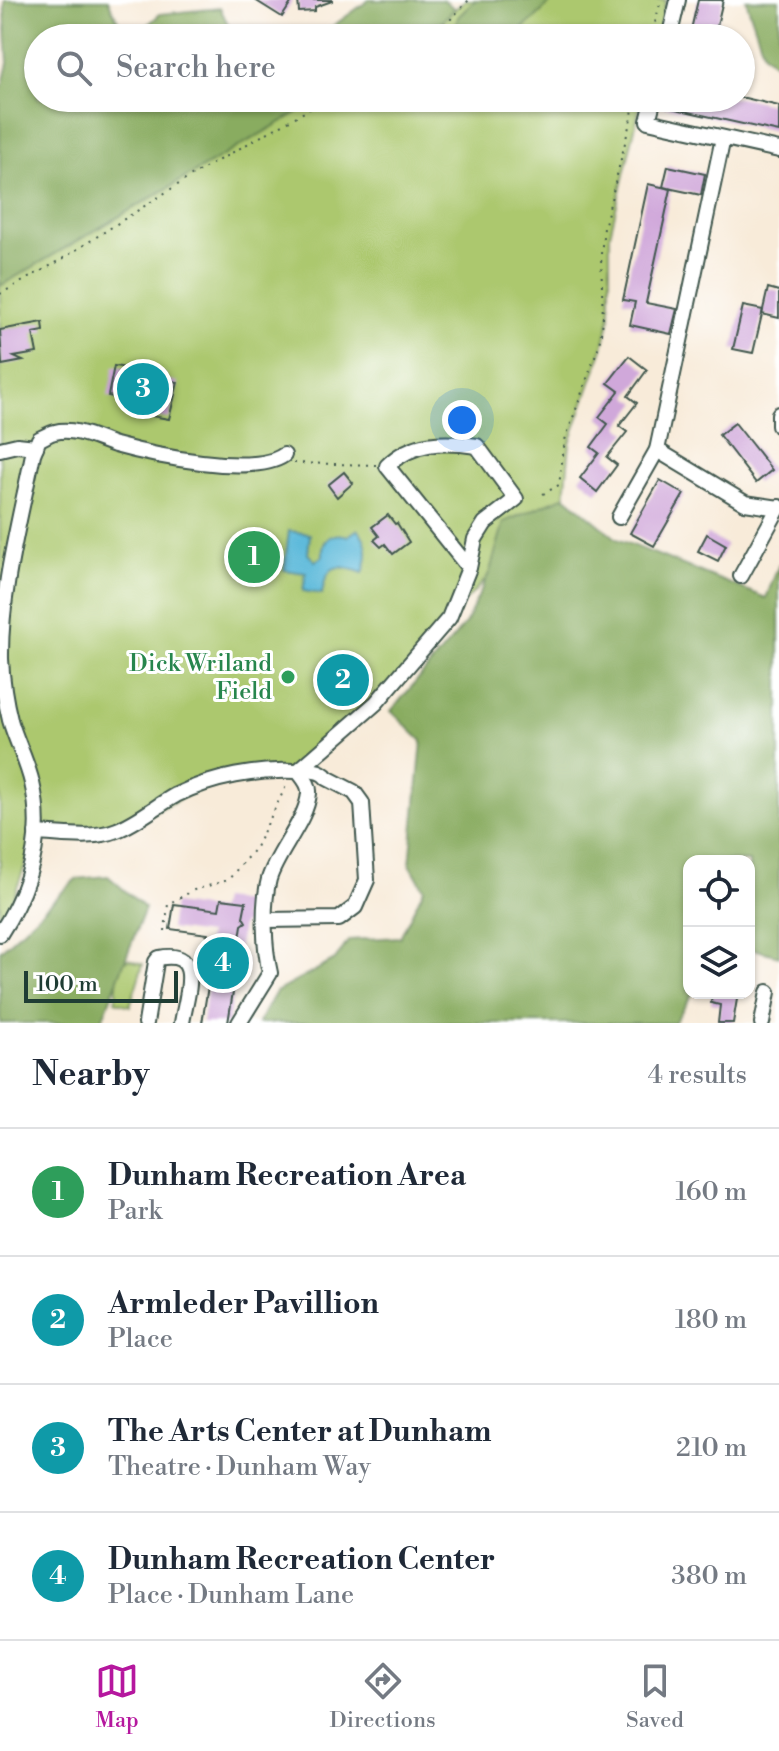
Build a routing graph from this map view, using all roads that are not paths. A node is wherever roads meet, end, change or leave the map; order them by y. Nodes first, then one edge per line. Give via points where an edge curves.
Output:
1 (678, 0) edge
2 (672, 24) edge
3 (650, 112) edge
4 (723, 138) junction
5 (779, 150) edge
6 (779, 414) edge
7 (779, 426) edge
8 (36, 447) junction
9 (0, 449) edge
10 (657, 450) junction
11 (284, 455) road end
12 (779, 508) edge
13 (619, 517) dead end
14 (469, 568) junction
15 (741, 576) dead end
16 (2, 694) edge
17 (294, 774) junction
18 (327, 778) junction
19 (309, 792) junction
20 (36, 833) junction
21 (266, 920) junction
22 (0, 934) edge
23 (768, 992) dead end
24 (146, 1023) edge
25 (182, 1023) edge
26 (239, 1023) edge
27 (762, 1023) edge

1 - 2 street
3 - 4 street via 648,121
4 - 5 street
4 - 10 street
6 - 7 street
8 - 9 street
8 - 11 street via 39,439 57,431 187,460 246,465 274,462
8 - 16 street via 1,628
10 - 12 street via 745,503
10 - 13 street
12 - 15 street
14 - 14 street via 475,539 485,523 516,499 477,446 420,445 398,455 387,466
14 - 17 street via 449,618 416,658 376,703
16 - 20 street via 31,781
17 - 18 street via 312,770
17 - 19 street via 307,781
17 - 20 street via 261,771 217,780 178,794 118,830 95,835
18 - 19 street
18 - 21 street via 354,792 362,803 367,880 355,907 339,919
19 - 21 street via 269,879
20 - 22 street via 24,891
21 - 26 street via 270,973
23 - 27 street
24 - 25 street via 156,962 166,957 188,964

